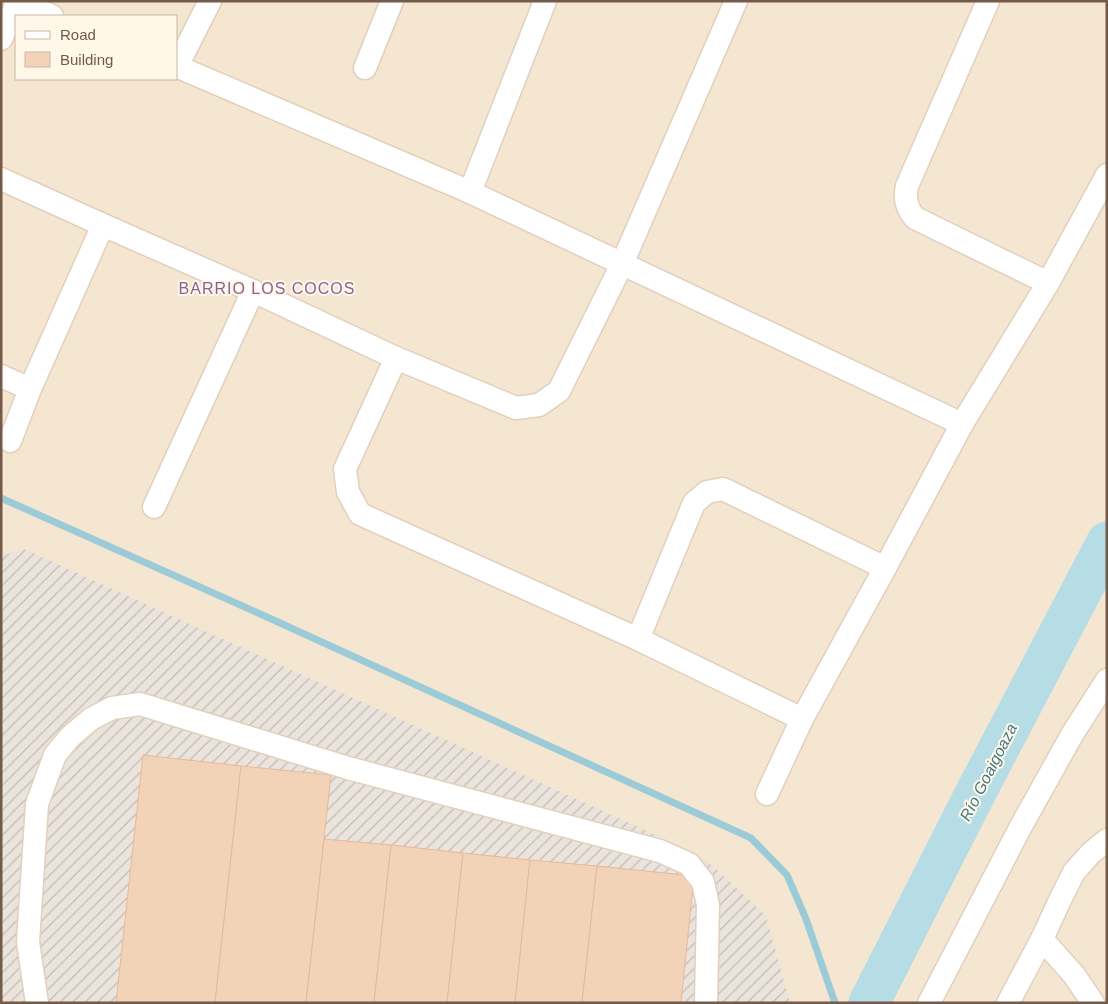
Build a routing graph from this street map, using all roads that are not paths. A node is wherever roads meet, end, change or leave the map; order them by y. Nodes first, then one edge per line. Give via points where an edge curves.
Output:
1 (210, 1) edge
2 (392, 1) edge
3 (545, 1) edge
4 (736, 1) edge
5 (988, 1) edge
6 (17, 2) edge
7 (50, 15) edge
8 (1, 39) edge
9 (178, 64) edge
10 (178, 66) edge
11 (365, 68) dead end
12 (1107, 175) edge
13 (1, 179) edge
14 (470, 192) junction
15 (103, 225) junction
16 (622, 264) junction
17 (1048, 283) junction
18 (253, 291) junction
19 (396, 358) junction
20 (1, 376) edge
21 (30, 388) junction
22 (962, 424) junction
23 (10, 441) dead end
24 (154, 507) dead end
25 (885, 568) junction
26 (638, 638) junction
27 (1107, 680) edge
28 (802, 719) junction
29 (767, 794) dead end
30 (1107, 840) edge
31 (1042, 939) junction
32 (37, 1003) edge
33 (706, 1003) edge
34 (928, 1003) edge
35 (1008, 1003) edge
36 (1093, 1003) edge

1 - 9 street
2 - 11 street
3 - 14 street
4 - 16 street
5 - 17 street via 907,186 906,199 915,218
6 - 7 street
6 - 8 street
10 - 14 street
12 - 17 street
13 - 15 street
14 - 16 street
15 - 18 street
15 - 21 street
16 - 19 street via 559,391 539,405 516,408
16 - 22 street
17 - 22 street
18 - 19 street
18 - 24 street
19 - 26 street via 345,469 348,492 360,514
20 - 21 street
21 - 23 street
22 - 25 street
25 - 26 street via 723,489 706,492 694,503
25 - 28 street
26 - 28 street
27 - 34 street via 1020,828
28 - 29 street
30 - 31 street via 1074,872
31 - 35 street
31 - 36 street via 1074,975
32 - 33 street via 28,942 37,804 54,755 70,737 91,719 112,708 140,704 348,768 660,851 689,864 702,882 708,905

